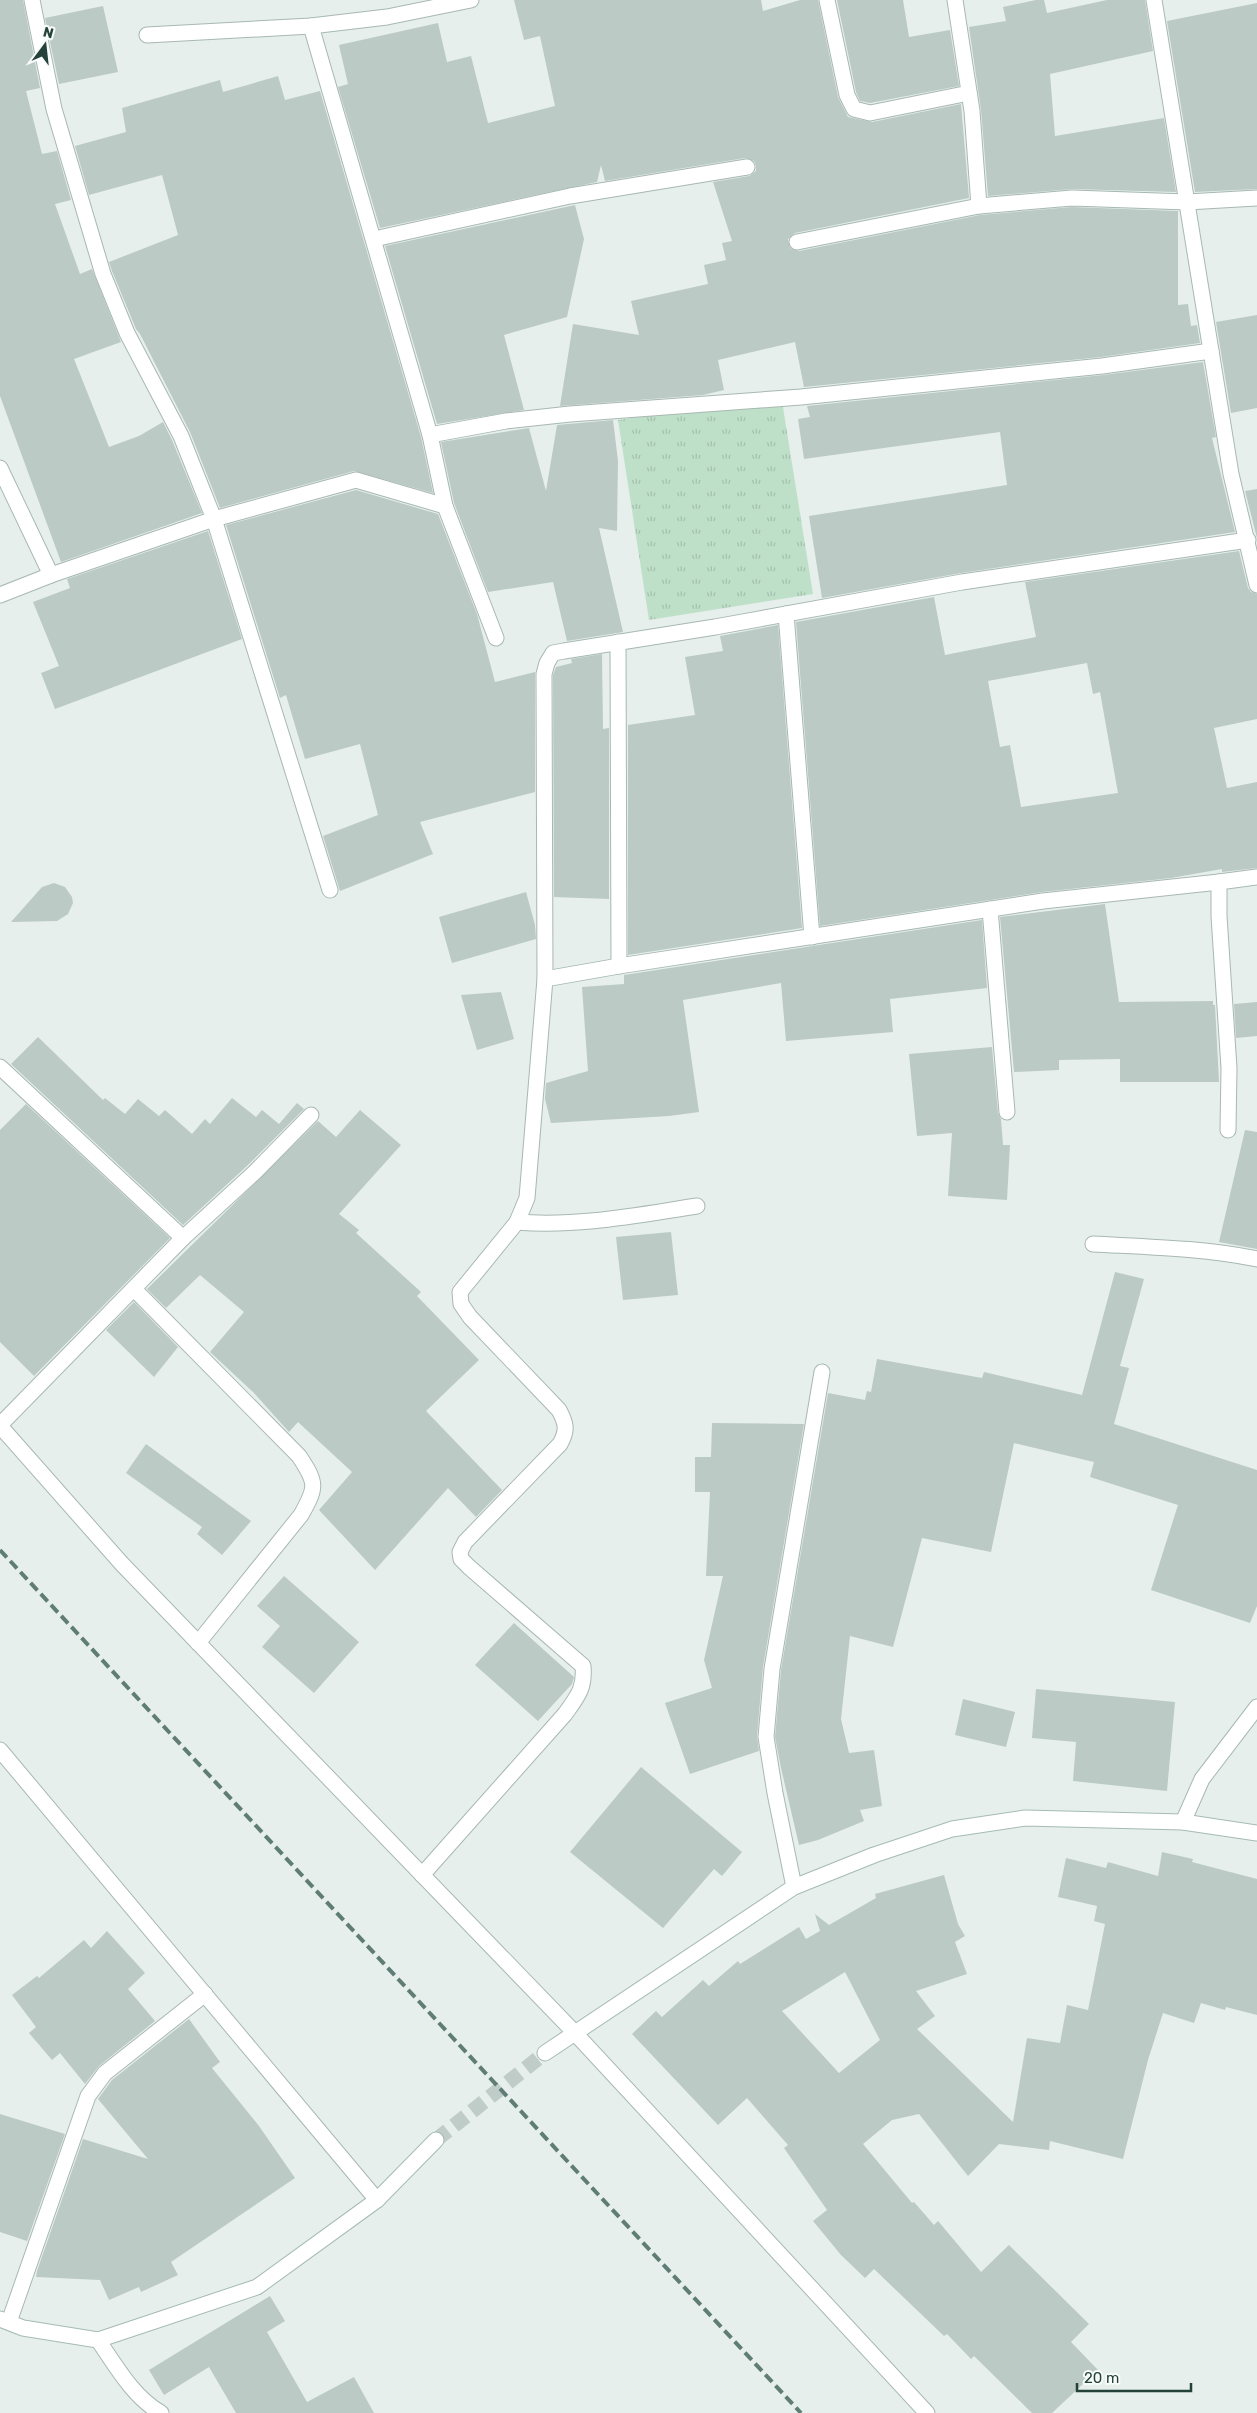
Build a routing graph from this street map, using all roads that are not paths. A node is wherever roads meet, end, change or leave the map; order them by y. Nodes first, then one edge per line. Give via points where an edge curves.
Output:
1 (32, 0) edge
2 (471, 0) edge
3 (827, 0) edge
4 (955, 0) edge
5 (1154, 0) edge
6 (311, 26) junction
7 (147, 35) dead end
8 (969, 93) junction
9 (747, 167) dead end
10 (1257, 198) edge
11 (1187, 202) junction
12 (979, 206) junction
13 (374, 240) junction
14 (797, 242) dead end
15 (1211, 351) junction
16 (430, 435) junction
17 (0, 468) edge
18 (445, 506) junction
19 (214, 518) junction
20 (1248, 540) junction
21 (51, 575) junction
22 (1257, 585) edge
23 (0, 595) edge
24 (786, 614) junction
25 (496, 638) dead end
26 (618, 642) junction
27 (1257, 877) edge
28 (1219, 882) junction
29 (330, 890) dead end
30 (990, 909) junction
31 (812, 937) junction
32 (619, 966) junction
33 (545, 979) junction
34 (0, 1067) edge
35 (1007, 1112) dead end
36 (311, 1115) dead end
37 (1228, 1130) dead end
38 (698, 1206) dead end
39 (517, 1222) junction
40 (183, 1238) junction
41 (1093, 1244) dead end
42 (1257, 1259) edge
43 (134, 1288) junction
44 (822, 1372) dead end
45 (0, 1426) edge
46 (198, 1643) junction
47 (1257, 1707) edge
48 (0, 1750) edge
49 (1183, 1822) junction
50 (1257, 1833) edge
51 (422, 1875) junction
52 (794, 1887) junction
53 (205, 1994) junction
54 (574, 2032) junction
55 (544, 2053) tunnel mouth
56 (436, 2140) tunnel mouth
57 (377, 2200) junction
58 (4, 2320) edge
59 (98, 2340) junction
60 (153, 2411) edge
61 (927, 2413) edge

1 - 19 street via 54,109 104,274 127,333 182,436
2 - 6 street via 387,17
3 - 8 street via 847,95 854,109 870,113
4 - 8 street
5 - 11 street
6 - 7 street
6 - 13 street
8 - 12 street
9 - 13 street via 570,196
10 - 11 street
11 - 12 street via 1072,198
11 - 15 street
12 - 14 street
13 - 16 street
15 - 16 street via 1102,366 801,397 542,417
15 - 20 street via 1232,474
16 - 18 street
17 - 21 street
18 - 19 street via 356,480
18 - 25 street
19 - 21 street
19 - 29 street
20 - 22 street
20 - 24 street via 962,582
21 - 23 street
24 - 26 street
24 - 31 street
26 - 32 street
26 - 33 street via 553,653 544,674
27 - 28 street
28 - 30 street via 1043,900
28 - 37 street via 1229,1068
30 - 31 street
30 - 35 street
31 - 32 street
32 - 33 street
33 - 39 street via 527,1198
34 - 40 street
36 - 40 street
38 - 39 street via 581,1223
39 - 51 street via 460,1292 460,1304 559,1410 566,1423 566,1434 465,1542 460,1552 461,1559 583,1666 585,1680 565,1714
40 - 43 street
41 - 42 street via 1174,1248
43 - 45 street
43 - 46 street via 299,1456 311,1474 314,1492 301,1515
44 - 52 street via 772,1669 766,1738
45 - 46 street via 122,1564
46 - 51 street
47 - 49 street via 1202,1779
48 - 53 street
49 - 50 street
49 - 52 street via 1025,1818 952,1829
51 - 54 street
52 - 54 street
53 - 57 street
53 - 58 street via 106,2073 88,2096
54 - 55 street
54 - 61 street
56 - 57 street
57 - 59 street via 257,2287
58 - 59 street via 23,2328
59 - 60 street via 132,2388

